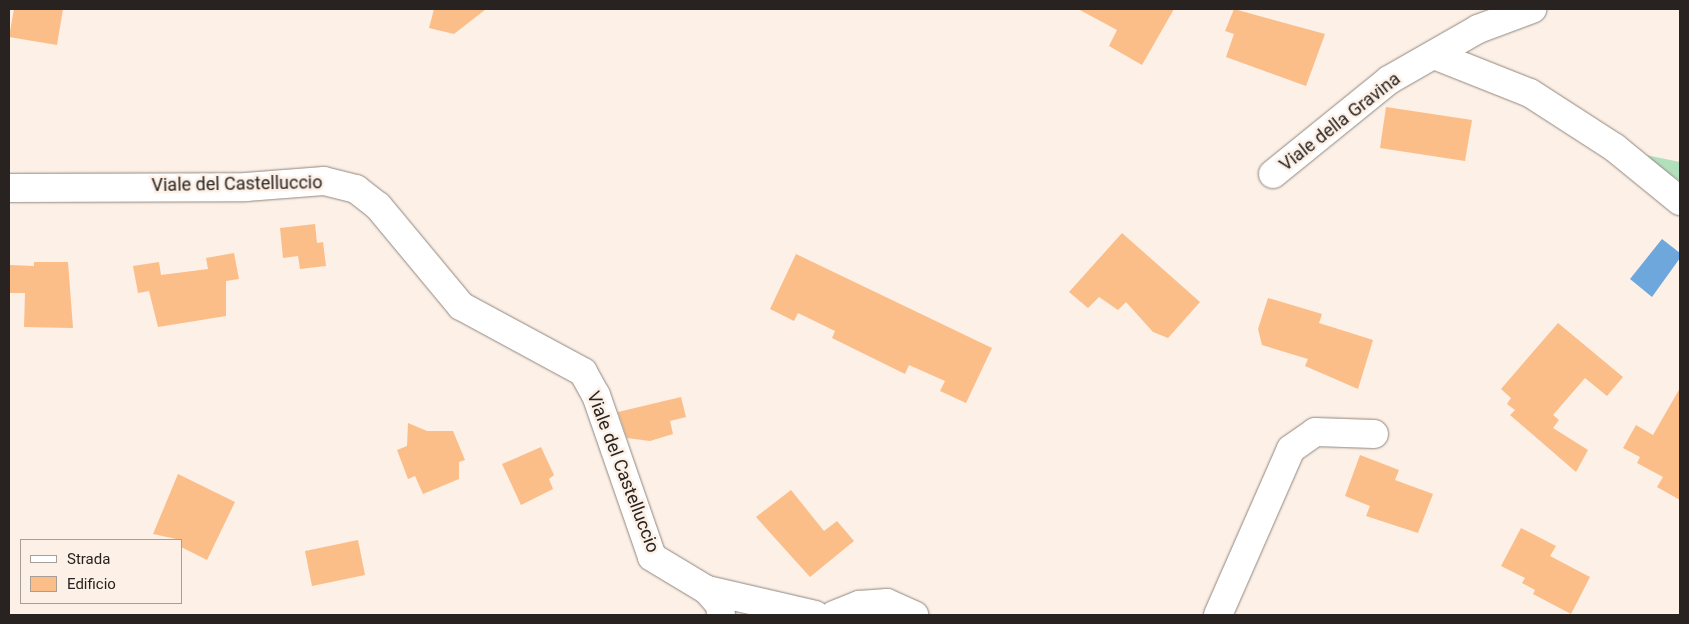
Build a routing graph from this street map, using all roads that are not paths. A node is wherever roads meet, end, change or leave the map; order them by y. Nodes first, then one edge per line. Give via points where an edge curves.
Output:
1 (1532, 9) edge
2 (1434, 54) junction
3 (1273, 174) dead end
4 (9, 188) edge
5 (1680, 201) edge
6 (1374, 434) dead end
7 (707, 590) junction
8 (722, 615) edge
9 (815, 615) edge
10 (834, 615) edge
11 (914, 615) edge
12 (1218, 615) edge

1 - 2 street, Viale della Gravina via 1478,29
2 - 3 street, Viale della Gravina via 1389,80
2 - 5 street via 1530,93 1615,148
4 - 7 street, Viale del Castelluccio via 246,187 324,181 356,189 378,206 461,306 583,372 596,395 652,557
6 - 12 street via 1316,432 1291,449
7 - 8 street, Viale del Castelluccio via 720,605
7 - 9 street, Viale del Castelluccio
10 - 11 street via 858,604 887,603

